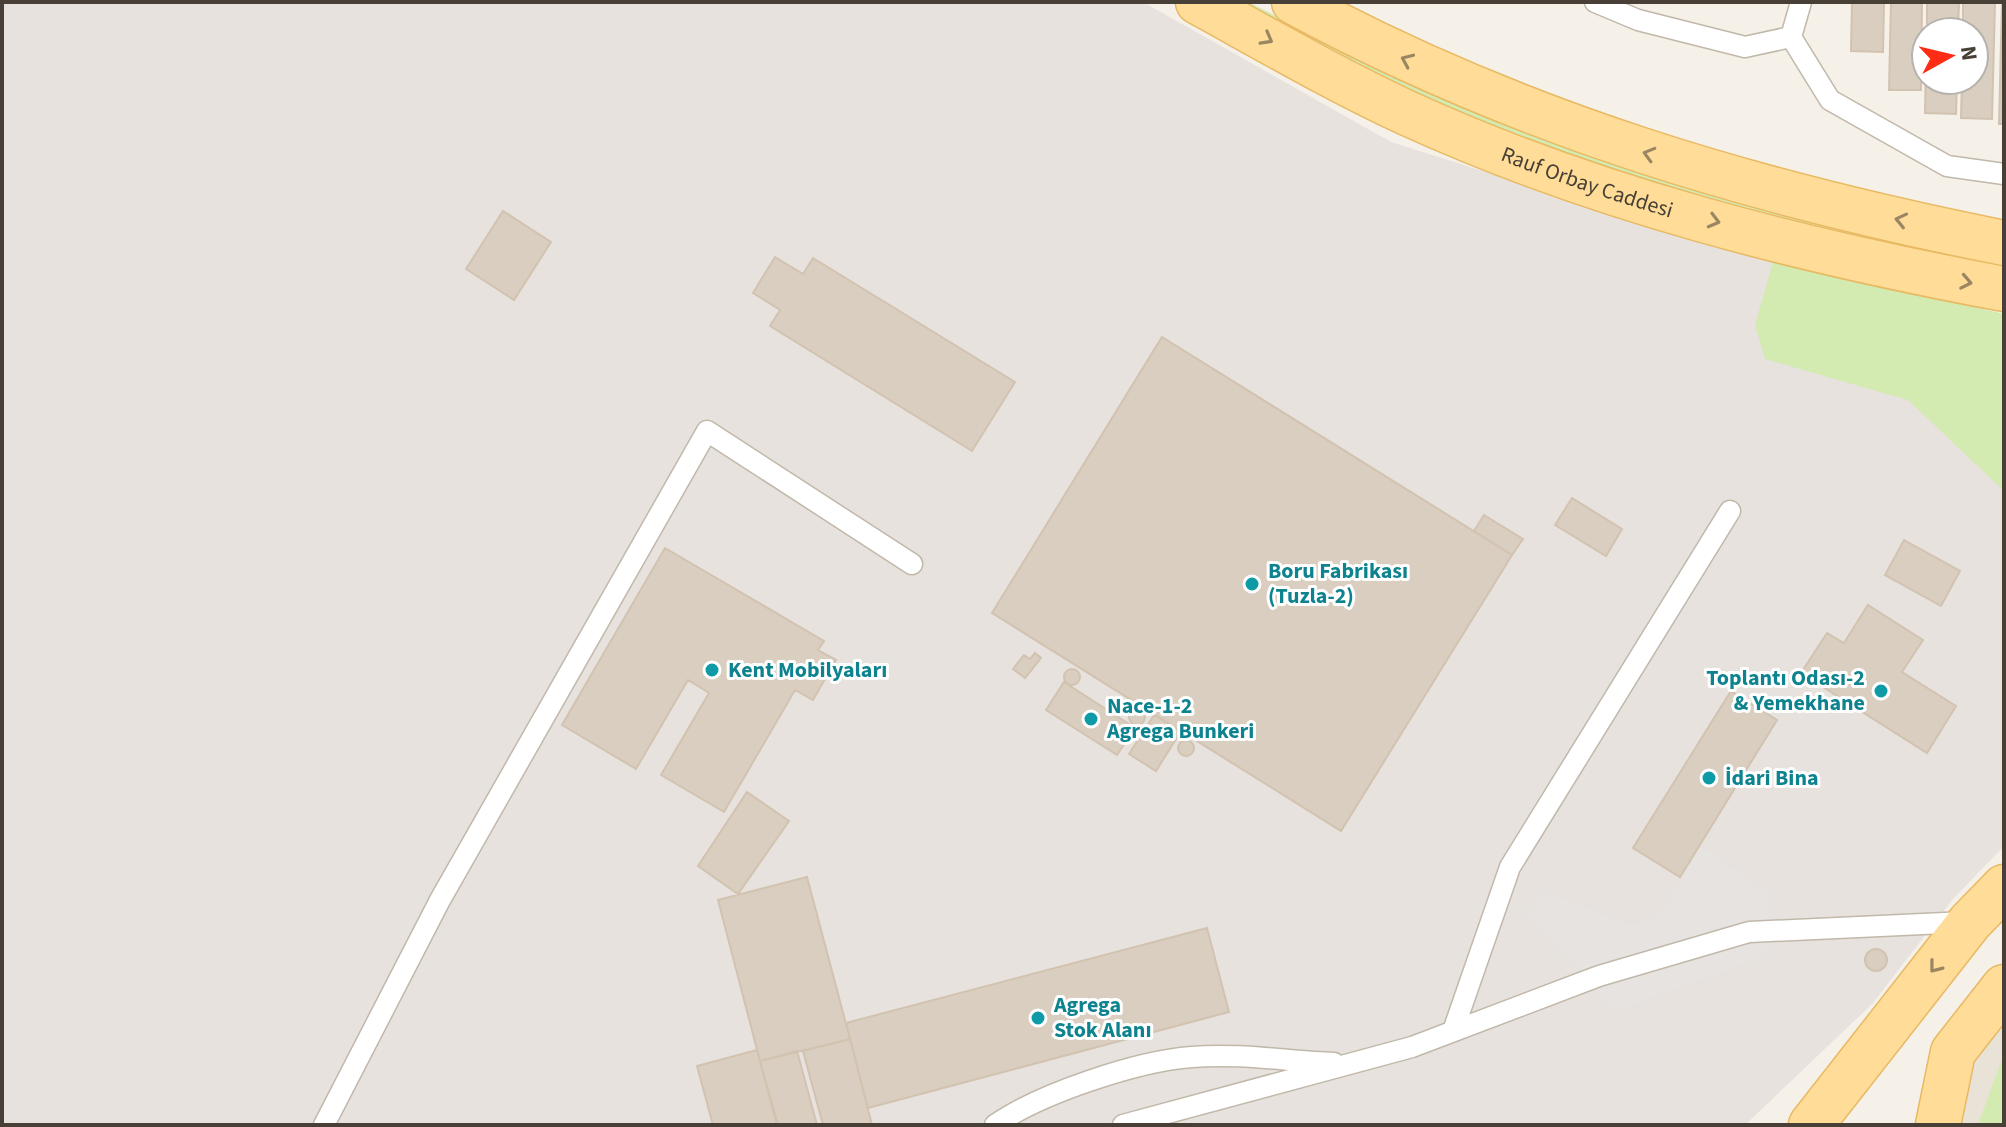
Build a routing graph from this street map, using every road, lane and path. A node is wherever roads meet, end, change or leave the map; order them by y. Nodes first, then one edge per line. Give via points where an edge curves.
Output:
1 (1198, 2) edge
2 (1294, 2) edge
3 (1595, 2) edge
4 (1801, 2) edge
5 (1791, 37) junction
6 (2004, 174) edge
7 (2004, 243) edge
8 (2004, 289) edge
9 (1730, 511) dead end
10 (912, 564) dead end
11 (2004, 887) edge
12 (1970, 922) junction
13 (2004, 987) edge
14 (1453, 1031) junction
15 (1353, 1063) junction
16 (324, 1125) edge
17 (995, 1125) edge
18 (1123, 1125) edge
19 (1811, 1125) edge
20 (1938, 1125) edge

1 -> 8 main road, Rauf Orbay Caddesi via 1406,112 1526,162 1709,220
7 -> 2 main road, Rauf Orbay Caddesi via 1706,171 1578,131 1394,54
3 - 5 lane via 1638,20 1745,47
4 - 5 lane
5 - 6 lane via 1830,100 1947,166
9 - 14 lane via 1510,867
10 - 16 lane via 707,431 440,900
11 - 12 main road
12 - 14 lane via 1749,932 1599,976
12 -> 19 main road
13 - 20 main road via 1953,1052
14 - 15 lane
15 - 17 lane via 1192,1057 1067,1090 1020,1108
15 - 18 lane

